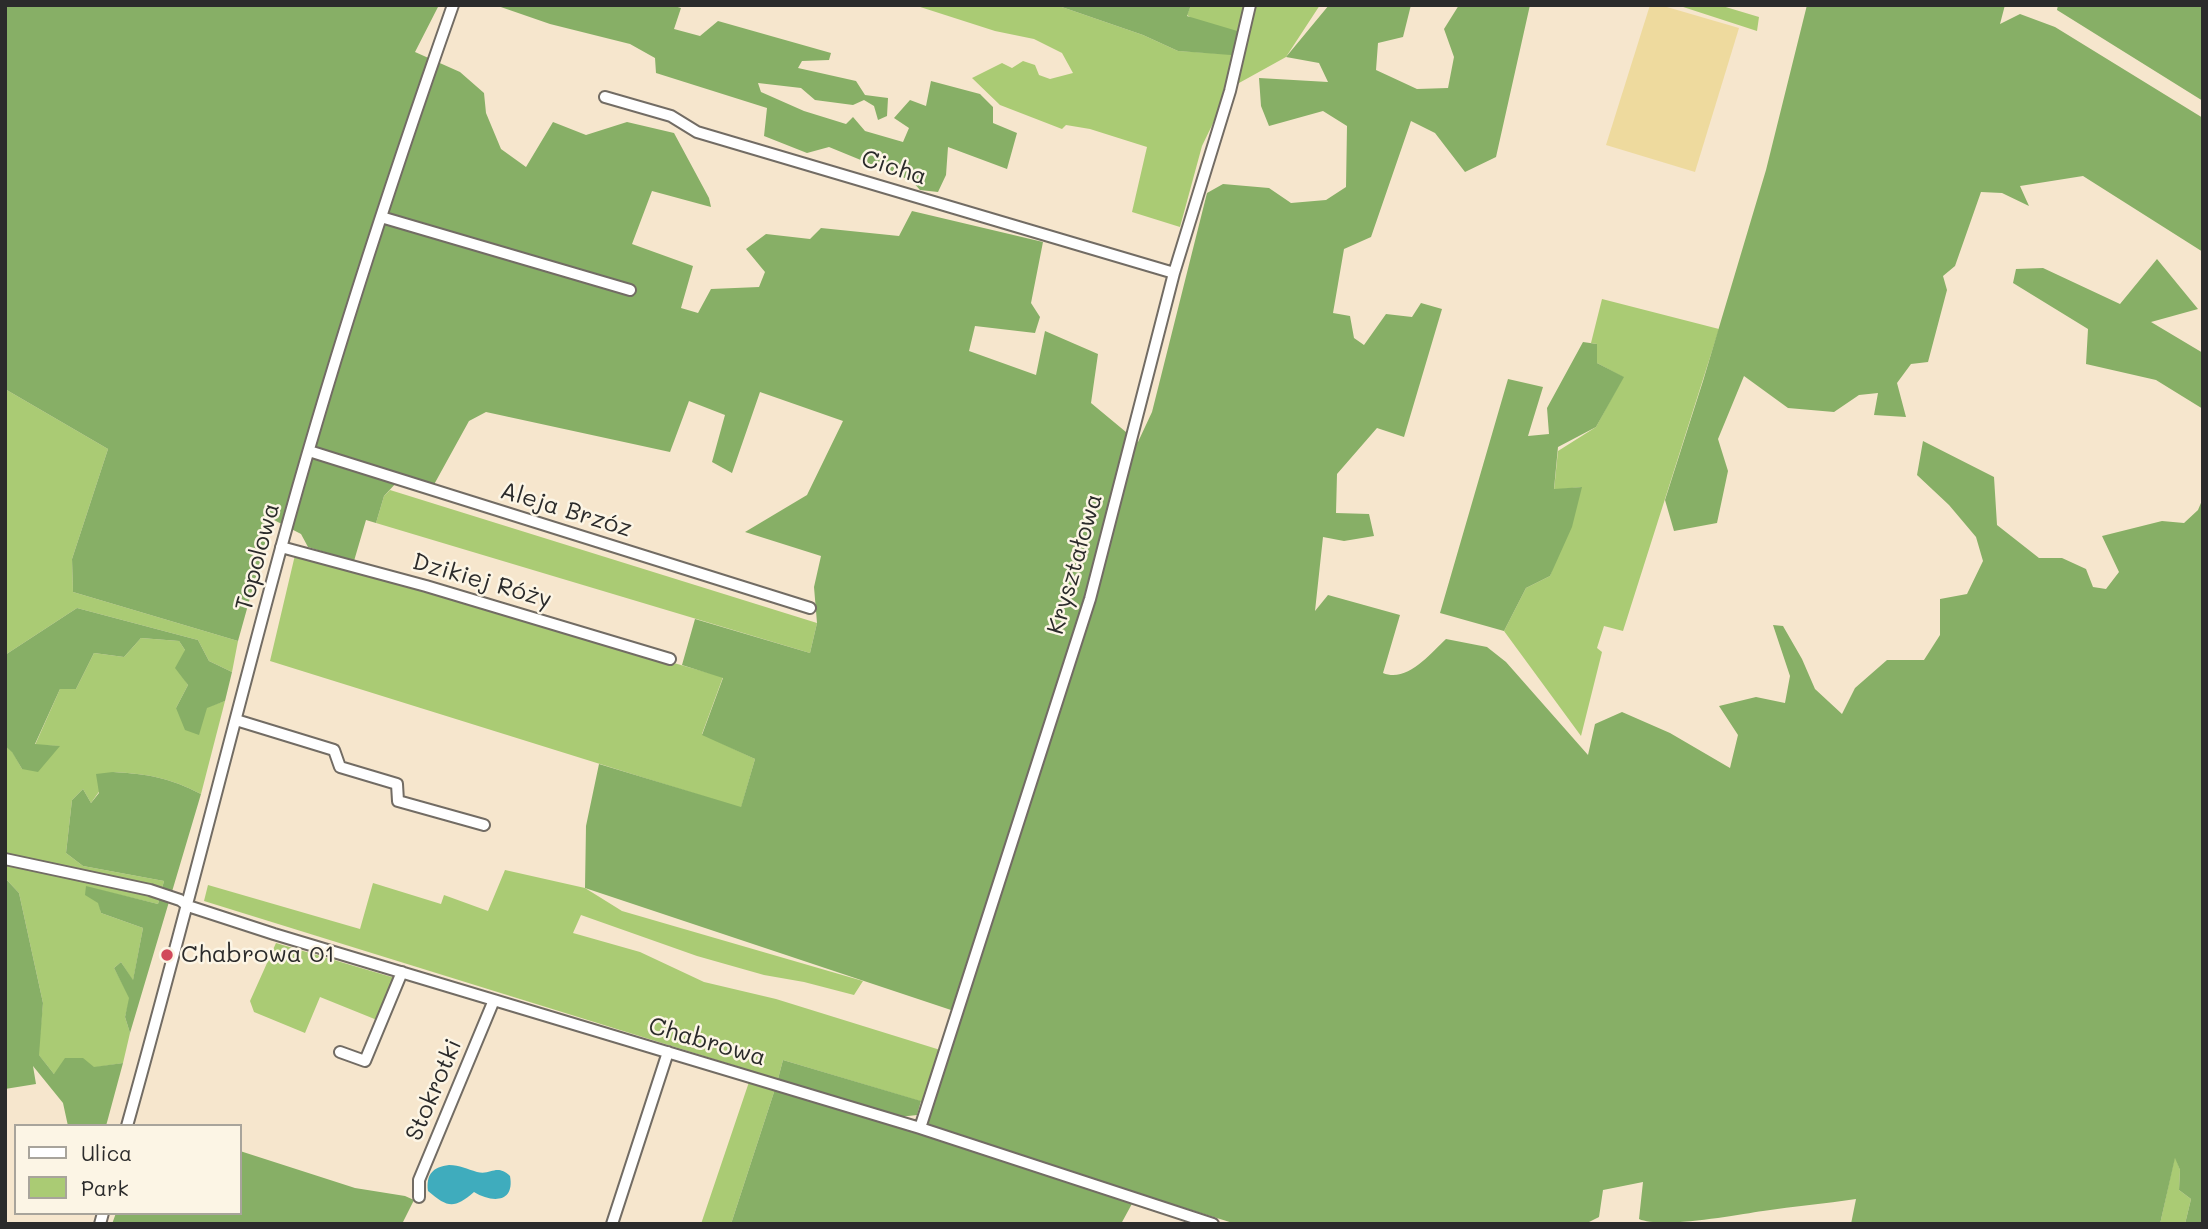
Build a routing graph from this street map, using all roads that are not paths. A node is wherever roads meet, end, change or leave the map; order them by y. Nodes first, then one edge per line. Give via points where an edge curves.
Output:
1 (453, 5) edge
2 (1250, 5) edge
3 (605, 97) dead end
4 (381, 216) junction
5 (1174, 273) junction
6 (630, 290) dead end
7 (309, 451) junction
8 (281, 547) junction
9 (810, 608) dead end
10 (670, 659) dead end
11 (236, 720) junction
12 (484, 825) dead end
13 (5, 859) edge
14 (188, 906) junction
15 (402, 972) junction
16 (494, 1000) junction
17 (340, 1052) dead end
18 (668, 1052) junction
19 (128, 1124) edge
20 (920, 1128) junction
21 (419, 1197) dead end
22 (612, 1224) edge
23 (1212, 1224) edge

1 - 4 street, Topolowa
2 - 5 street, Kryształowa via 1230,91
3 - 5 street, Cicha via 671,116 697,132
4 - 6 street
4 - 7 street, Topolowa
5 - 20 street, Kryształowa via 1090,599
7 - 8 street, Topolowa
7 - 9 street, Aleja Brzóz
8 - 10 street, Dzikiej Róży
8 - 11 street, Topolowa
11 - 12 street via 334,750 341,767 397,784 398,801
11 - 14 street, Topolowa
13 - 14 street, Chabrowa via 150,890
14 - 15 street, Chabrowa
14 - 19 street, Topolowa
15 - 16 street, Chabrowa
15 - 17 street via 365,1061
16 - 18 street, Chabrowa
16 - 21 street, Stokrotki via 419,1180
18 - 20 street, Chabrowa
18 - 22 street
20 - 23 street, Chabrowa

